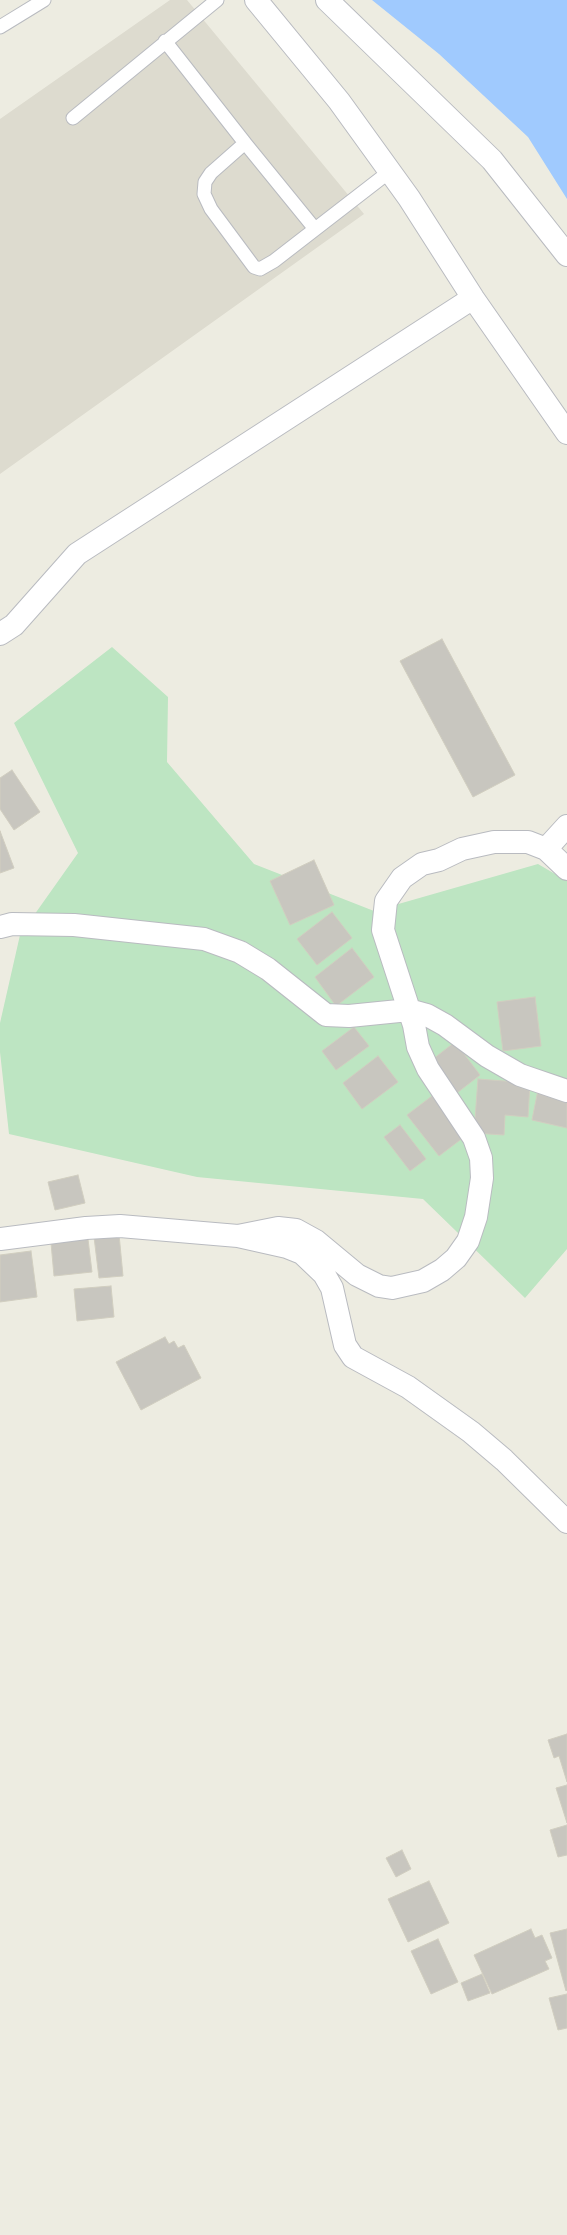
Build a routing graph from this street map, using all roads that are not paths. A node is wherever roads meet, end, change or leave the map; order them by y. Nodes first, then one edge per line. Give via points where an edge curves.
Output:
1 (44, 0) edge
2 (217, 0) edge
3 (256, 0) edge
4 (327, 0) edge
5 (0, 27) edge
6 (165, 41) junction
7 (73, 118) dead end
8 (246, 143) junction
9 (389, 172) junction
10 (315, 229) junction
11 (567, 255) edge
12 (473, 298) junction
13 (567, 433) edge
14 (0, 634) edge
15 (567, 826) edge
16 (546, 848) junction
17 (567, 869) edge
18 (0, 927) edge
19 (409, 1010) junction
20 (567, 1091) edge
21 (238, 1236) junction
22 (0, 1239) edge
23 (567, 1522) edge

1 - 5 lane
2 - 6 lane
3 - 9 street via 338,101
4 - 11 street via 492,160
6 - 7 lane
6 - 8 lane
8 - 10 lane
8 - 10 lane via 211,173 205,182 204,194 211,209 250,262 260,269
9 - 10 lane
9 - 12 street via 409,198
12 - 13 street
12 - 14 street via 77,554 14,625
15 - 16 street
16 - 17 street
16 - 19 street via 528,842 494,842 462,849 439,860 422,864 402,878 386,901 383,930
18 - 19 street via 12,924 74,924 204,939 240,952 268,969 326,1016
19 - 20 street via 434,1019 487,1056 520,1074
19 - 21 street via 418,1047 428,1069 474,1138 481,1158 482,1178 476,1217 468,1241 456,1258 423,1281 392,1288 379,1286 357,1275 316,1241 296,1230 278,1228
21 - 22 street via 120,1226
21 - 23 street via 287,1247 302,1253 314,1262 332,1288 345,1344 353,1357 408,1387 470,1432 509,1465

